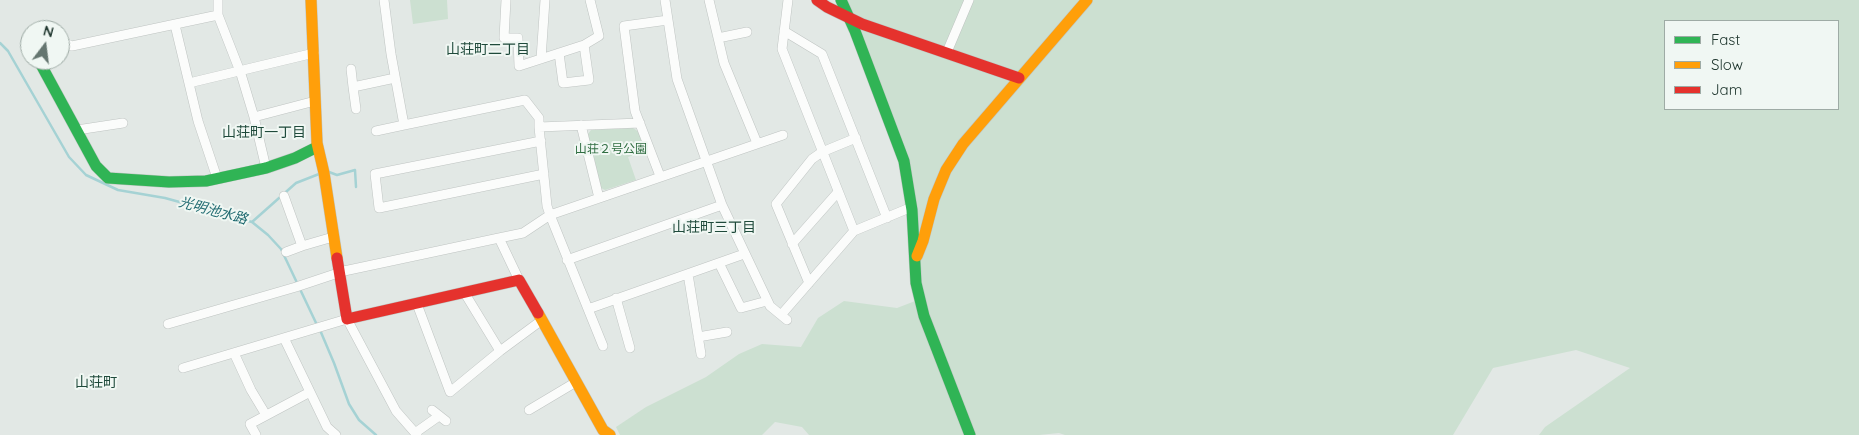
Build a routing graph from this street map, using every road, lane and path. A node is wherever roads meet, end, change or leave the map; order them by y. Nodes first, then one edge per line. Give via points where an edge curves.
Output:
1 (218, 0) edge
2 (311, 0) edge
3 (384, 0) edge
4 (506, 0) edge
5 (545, 0) edge
6 (590, 0) edge
7 (665, 0) edge
8 (708, 0) edge
9 (788, 0) edge
10 (817, 0) edge
11 (841, 0) edge
12 (969, 0) edge
13 (1087, 0) edge
14 (218, 15) junction
15 (849, 18) junction
16 (668, 20) junction
17 (175, 25) junction
18 (784, 31) junction
19 (747, 32) dead end
20 (718, 38) junction
21 (70, 45) edge
22 (584, 45) junction
23 (947, 52) junction
24 (314, 53) junction
25 (560, 53) junction
26 (541, 59) junction
27 (351, 69) dead end
28 (42, 70) edge
29 (239, 71) junction
30 (395, 78) junction
31 (1019, 78) junction
32 (189, 83) junction
33 (353, 87) junction
34 (489, 98) dead end
35 (315, 101) junction
36 (491, 107) junction
37 (356, 109) dead end
38 (254, 117) junction
39 (640, 123) junction
40 (404, 125) junction
41 (581, 125) junction
42 (118, 127) dead end
43 (539, 127) junction
44 (77, 130) junction
45 (376, 131) dead end
46 (783, 135) dead end
47 (856, 138) junction
48 (541, 141) junction
49 (756, 143) junction
50 (318, 147) junction
51 (822, 152) junction
52 (706, 160) junction
53 (266, 168) junction
54 (544, 174) junction
55 (660, 176) junction
56 (217, 178) junction
57 (838, 192) junction
58 (284, 196) dead end
59 (599, 198) junction
60 (722, 204) junction
61 (912, 210) junction
62 (550, 215) junction
63 (887, 218) junction
64 (854, 231) junction
65 (333, 237) junction
66 (499, 238) junction
67 (792, 244) junction
68 (302, 246) junction
69 (286, 252) dead end
70 (744, 254) junction
71 (916, 259) junction
72 (568, 260) junction
73 (719, 263) junction
74 (339, 273) junction
75 (688, 274) junction
76 (519, 280) junction
77 (809, 282) junction
78 (464, 292) junction
79 (616, 298) junction
80 (767, 301) junction
81 (416, 304) junction
82 (588, 308) junction
83 (347, 319) junction
84 (542, 320) junction
85 (168, 324) dead end
86 (726, 332) dead end
87 (698, 337) junction
88 (284, 338) junction
89 (603, 346) dead end
90 (630, 348) dead end
91 (500, 350) junction
92 (234, 352) junction
93 (701, 354) dead end
94 (183, 368) dead end
95 (576, 382) junction
96 (310, 392) junction
97 (529, 410) dead end
98 (266, 415) junction
99 (439, 416) dead end
100 (416, 434) edge
101 (256, 435) edge
102 (336, 435) edge
103 (610, 435) edge
104 (970, 435) edge

1 - 14 street
2 - 24 street
3 - 30 street
4 - 26 street via 504,38 518,38 519,66
5 - 26 street
6 - 22 street via 599,36
7 - 16 street
8 - 20 street
9 - 18 street
10 - 15 street
11 - 15 street
12 - 23 street
13 - 31 street
14 - 17 street
14 - 29 street
15 - 23 street
15 - 61 street via 900,146
16 - 39 street via 624,26 635,111
16 - 52 street via 677,79
17 - 21 street
17 - 32 street
18 - 47 street via 822,54
18 - 51 street via 782,49
19 - 20 street
20 - 49 street via 724,63
22 - 25 street
22 - 25 street via 589,80 563,83
23 - 31 street
24 - 29 street
24 - 35 street
25 - 26 street
27 - 33 street
28 - 44 street via 54,96
29 - 32 street
29 - 38 street
30 - 33 street
30 - 40 street
31 - 71 street via 963,144 946,170
32 - 56 street
33 - 37 street
34 - 36 street
35 - 38 street
35 - 50 street
36 - 40 street via 428,115
36 - 43 street via 524,100 538,118
38 - 53 street
39 - 41 street
39 - 55 street
40 - 45 street
41 - 43 street
41 - 59 street
42 - 44 street
43 - 48 street
44 - 56 street via 96,166 108,178 169,182
46 - 49 street
47 - 51 street
47 - 63 street
48 - 54 street
48 - 54 street via 376,174 379,208
49 - 52 street
50 - 53 street
50 - 65 street
51 - 57 street
51 - 67 street via 812,159 776,204
52 - 55 street
52 - 60 street
53 - 56 street
54 - 62 street
55 - 59 street
57 - 64 street
57 - 67 street
58 - 68 street
59 - 62 street
60 - 70 street
60 - 72 street
61 - 63 street
61 - 71 street
62 - 66 street via 523,233
62 - 72 street
63 - 64 street
64 - 77 street
65 - 68 street
65 - 74 street
66 - 74 street
66 - 76 street
67 - 77 street
68 - 69 street
70 - 73 street
70 - 80 street
71 - 104 street via 916,283 924,316
72 - 82 street
73 - 75 street
73 - 80 street via 741,308
74 - 83 street
74 - 85 street
75 - 79 street
75 - 87 street
76 - 78 street
76 - 84 street
77 - 80 street via 784,318
78 - 81 street
78 - 91 street
79 - 82 street
79 - 90 street
81 - 83 street
81 - 91 street via 450,392
82 - 89 street
83 - 88 street
83 - 100 street via 396,411
84 - 91 street
84 - 95 street
86 - 87 street
87 - 93 street
88 - 92 street
88 - 96 street
92 - 94 street
92 - 98 street
95 - 97 street
95 - 103 street via 603,430
96 - 98 street
96 - 102 street via 327,427
98 - 101 street via 250,424
99 - 100 street

